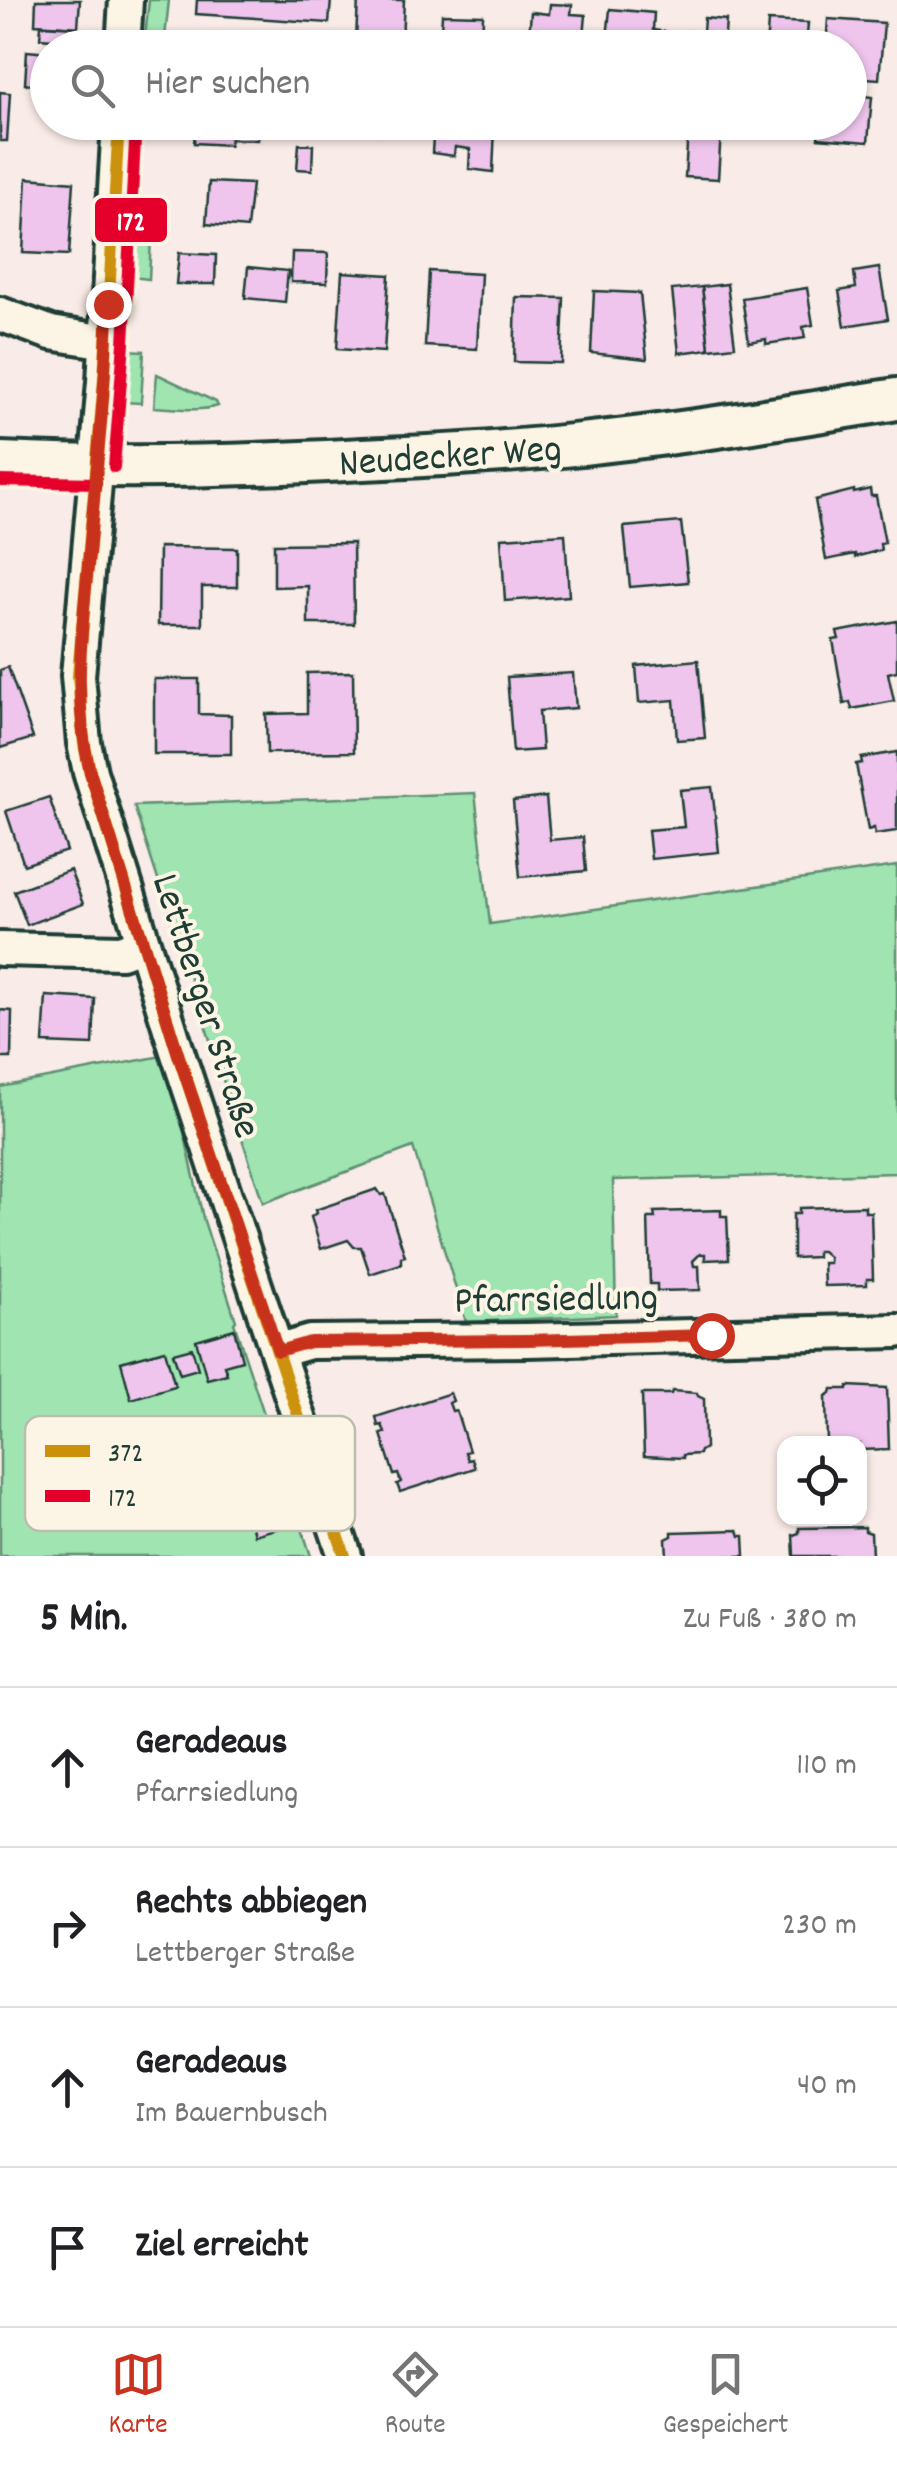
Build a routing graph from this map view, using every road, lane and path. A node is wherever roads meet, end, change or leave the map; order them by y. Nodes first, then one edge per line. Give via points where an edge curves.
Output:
1 (126, 0) edge
2 (124, 30) edge
3 (118, 140) edge
4 (0, 314) edge
5 (107, 342) junction
6 (897, 398) edge
7 (0, 464) edge
8 (97, 466) junction
9 (144, 944) junction
10 (0, 949) edge
11 (897, 1331) edge
12 (278, 1351) junction
13 (299, 1416) edge
14 (336, 1531) edge
15 (344, 1556) edge

1 - 2 street
3 - 5 street, Lettberger Straße
4 - 5 street
5 - 8 street, Lettberger Straße
6 - 8 street, Neudecker Weg via 580,444 256,465
7 - 8 street, Neudecker Weg
8 - 9 street, Lettberger Straße via 80,708 90,772
9 - 10 street via 121,952
9 - 12 street, Lettberger Straße
11 - 12 street, Pfarrsiedlung via 310,1342
12 - 13 street, Lettberger Straße
14 - 15 street, Lettberger Straße

